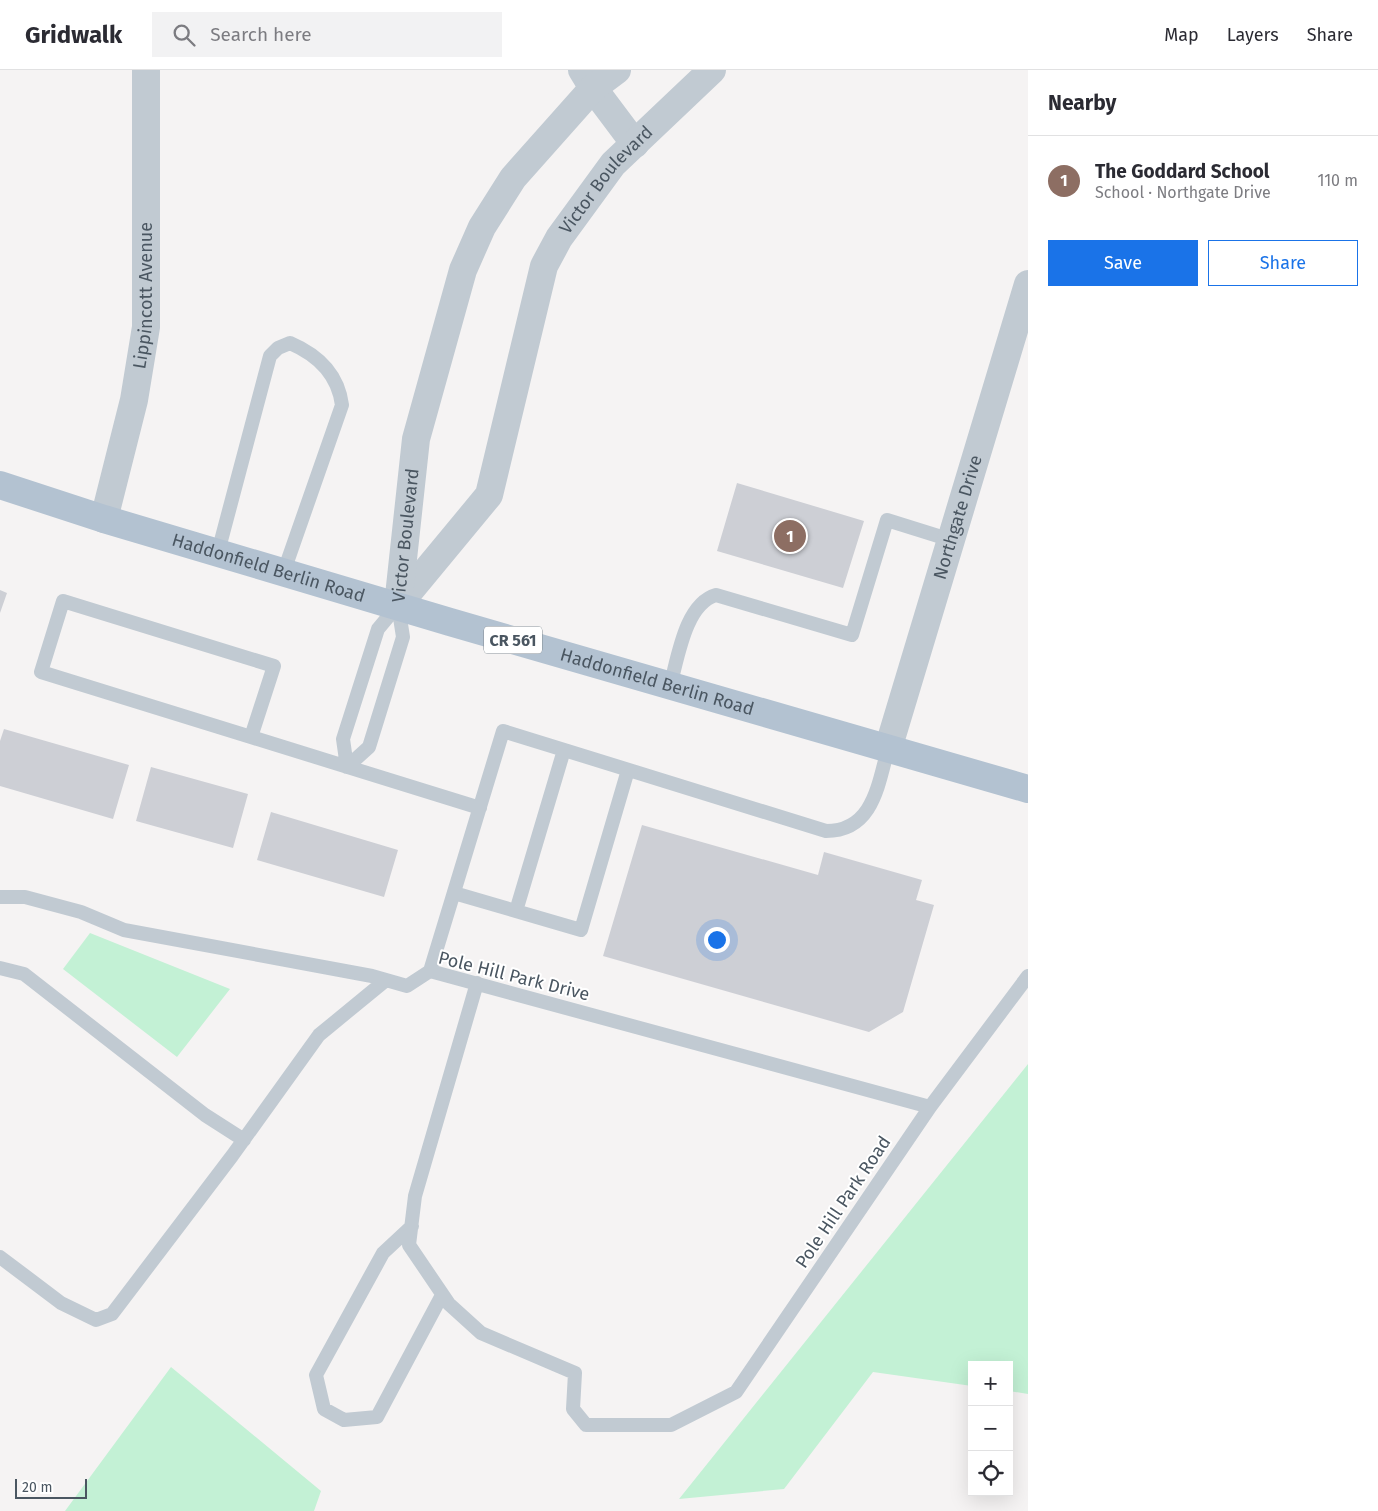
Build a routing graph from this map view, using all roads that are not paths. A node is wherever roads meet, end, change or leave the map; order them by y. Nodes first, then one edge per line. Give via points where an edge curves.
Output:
1 (146, 70) edge
2 (617, 70) edge
3 (712, 70) edge
4 (587, 79) edge
5 (635, 144) junction
6 (1028, 284) edge
7 (0, 485) edge
8 (104, 519) junction
9 (951, 540) junction
10 (218, 552) junction
11 (284, 572) junction
12 (398, 605) junction
13 (670, 686) junction
14 (251, 737) junction
15 (564, 750) junction
16 (888, 750) junction
17 (347, 767) junction
18 (628, 770) junction
19 (1028, 789) edge
20 (480, 808) junction
21 (454, 893) junction
22 (0, 897) edge
23 (516, 911) junction
24 (0, 968) edge
25 (430, 972) junction
26 (1028, 976) edge
27 (386, 980) junction
28 (477, 983) junction
29 (930, 1107) junction
30 (244, 1140) junction
31 (412, 1226) junction
32 (0, 1257) edge
33 (442, 1295) junction

1 - 8 street, Lippincott Avenue via 146,327 134,400
2 - 4 street, Victor Boulevard
3 - 5 street, Victor Boulevard
4 - 5 street
4 - 12 street, Victor Boulevard via 513,178 482,227 463,270 416,439
5 - 12 street, Victor Boulevard via 612,164 544,266 488,495
6 - 9 street, Northgate Drive
7 - 8 main road, Haddonfield Berlin Road / CR 561
8 - 10 main road, Haddonfield Berlin Road / CR 561
9 - 13 lane via 887,520 852,636 716,595 707,599 691,616
9 - 16 street, Northgate Drive
10 - 11 main road, Haddonfield Berlin Road / CR 561
10 - 11 lane via 270,356 290,343 308,351 320,362 339,386 342,405
11 - 12 main road, Haddonfield Berlin Road / CR 561
12 - 13 main road, Haddonfield Berlin Road / CR 561
12 - 17 lane via 378,629 343,739
12 - 17 lane via 403,637 369,747
13 - 16 main road, Haddonfield Berlin Road / CR 561
14 - 14 lane via 41,672 63,601 274,666
14 - 17 lane
15 - 18 lane
15 - 20 lane via 503,731
15 - 23 lane
16 - 18 lane via 870,809 856,823 834,831 818,830
16 - 19 main road, Haddonfield Berlin Road / CR 561
17 - 20 lane
18 - 23 lane via 580,930
20 - 21 lane
21 - 23 lane
21 - 25 lane
22 - 27 lane, Pole Hill Park Drive via 25,896 80,912 124,930
24 - 30 lane via 24,974 205,1115
25 - 27 lane, Pole Hill Park Drive via 407,986
25 - 28 lane, Pole Hill Park Drive
26 - 29 lane, Pole Hill Park Road
27 - 30 lane via 319,1035
28 - 29 lane, Pole Hill Park Drive
28 - 31 lane via 415,1196
29 - 33 lane, Pole Hill Park Road via 736,1392 670,1425 586,1425 573,1409 575,1373 481,1334
30 - 32 lane via 112,1314 96,1320 62,1303
31 - 33 lane via 410,1245
31 - 33 lane via 382,1252 316,1375 324,1409 344,1420 377,1417

